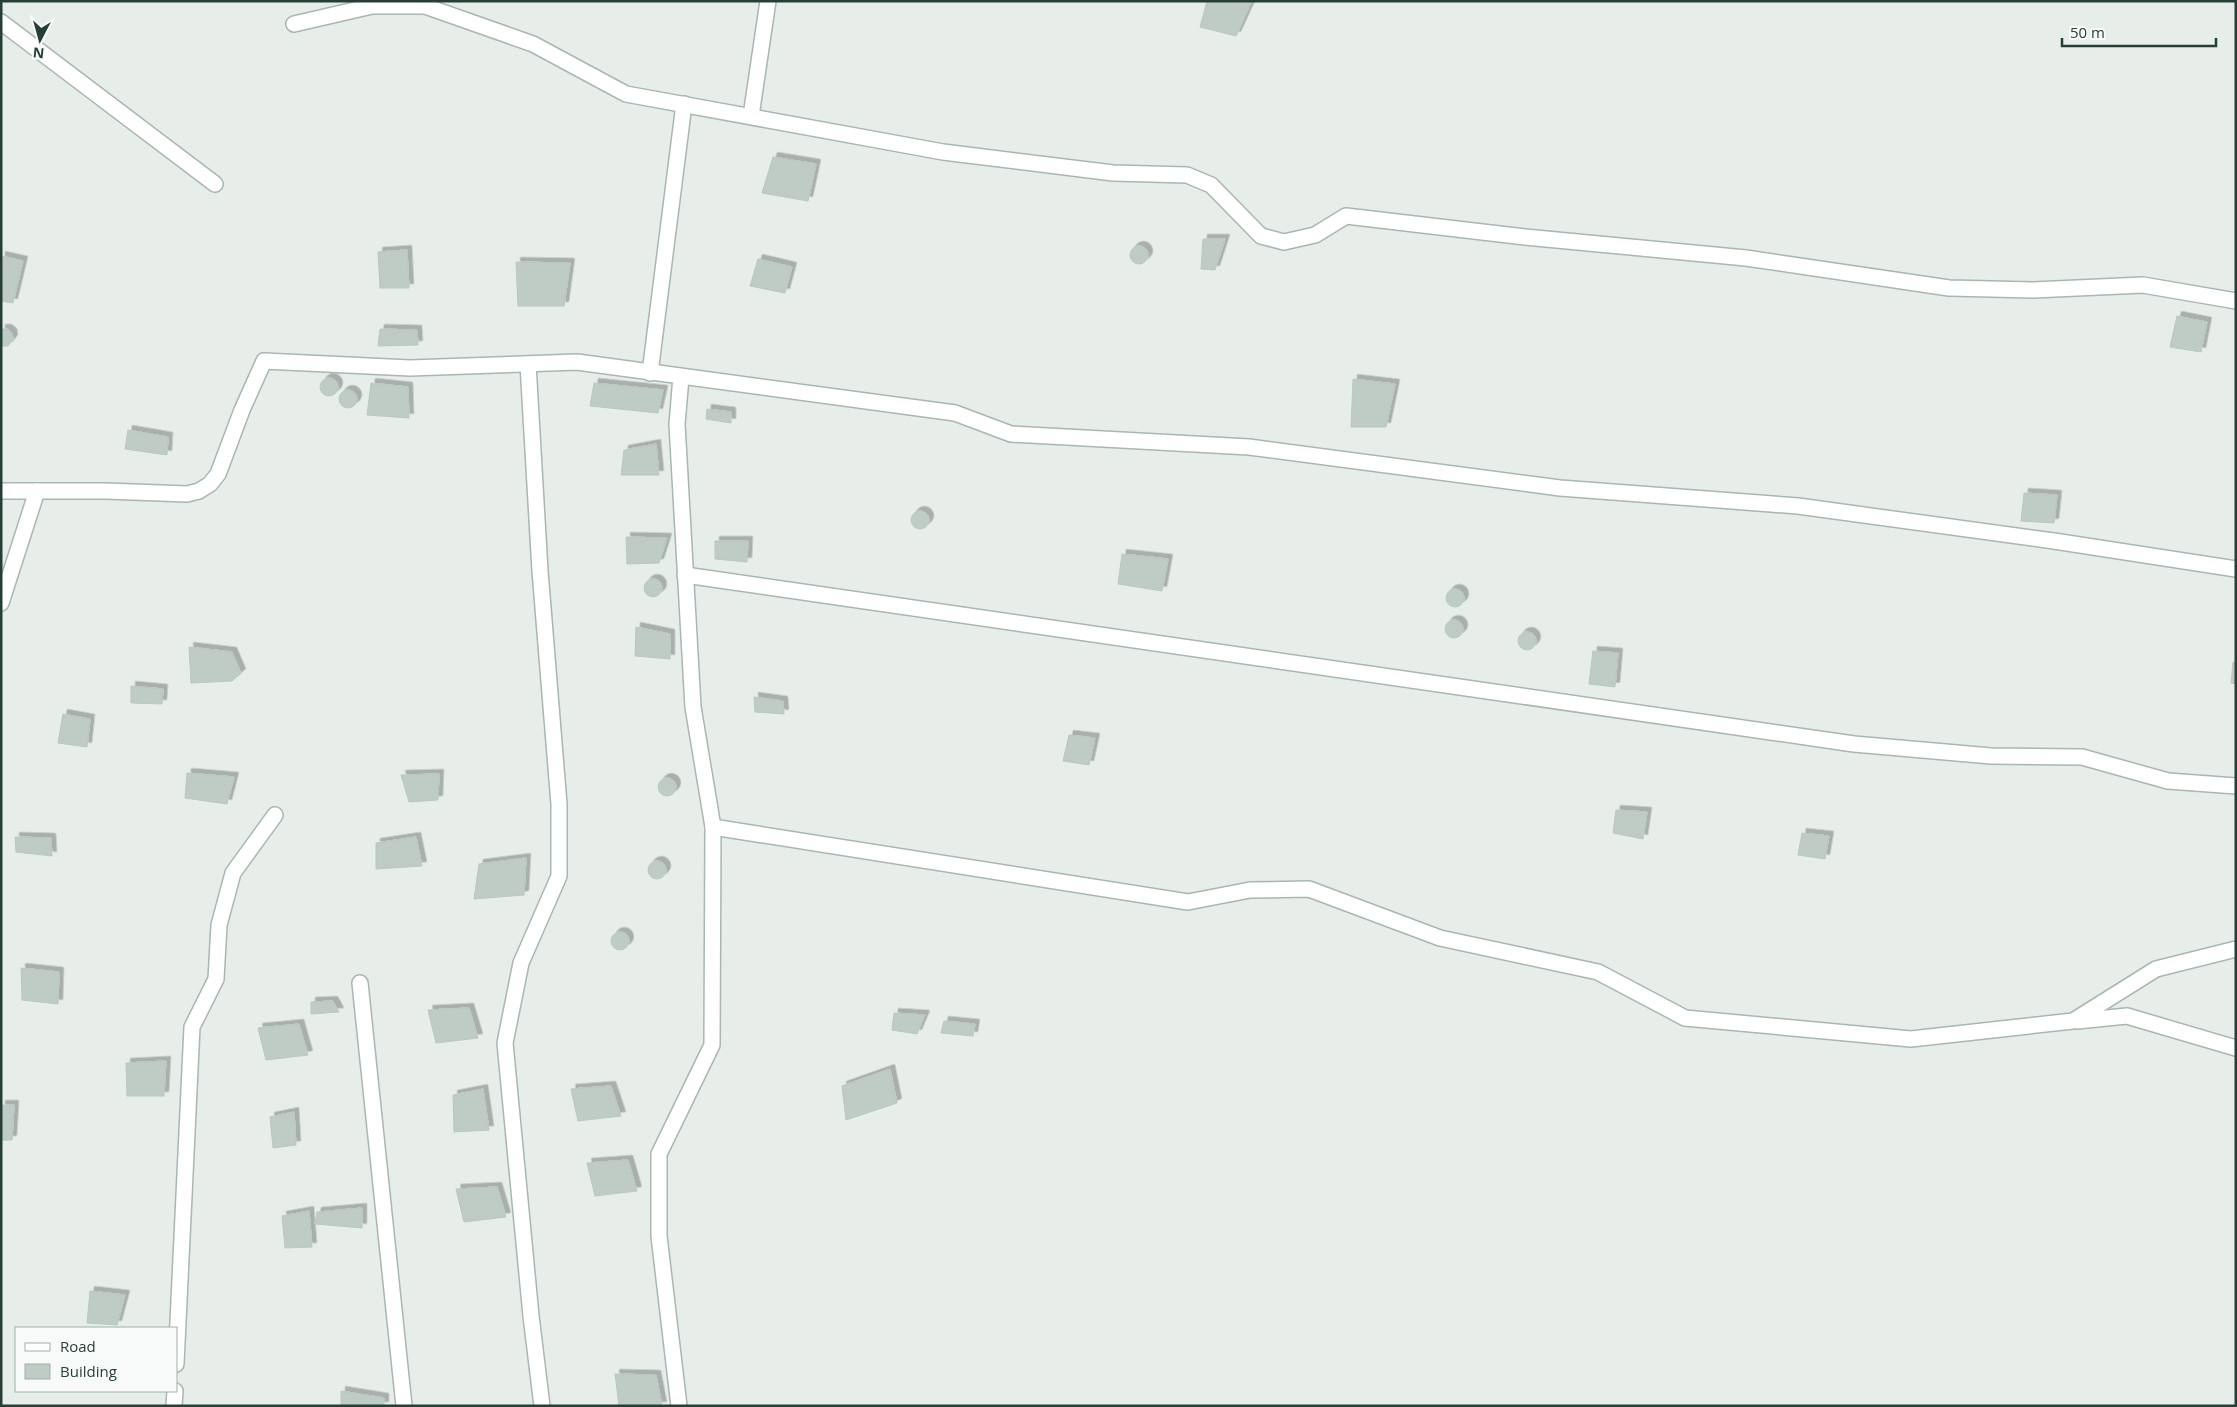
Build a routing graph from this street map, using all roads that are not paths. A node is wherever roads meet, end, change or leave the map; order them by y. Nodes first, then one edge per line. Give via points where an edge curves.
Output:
1 (768, 1) edge
2 (1, 22) edge
3 (294, 24) dead end
4 (684, 104) junction
5 (751, 116) junction
6 (215, 184) dead end
7 (2236, 301) edge
8 (528, 364) junction
9 (650, 373) junction
10 (681, 377) junction
11 (1, 491) edge
12 (37, 491) junction
13 (2236, 570) edge
14 (685, 575) junction
15 (1, 603) edge
16 (2236, 786) edge
17 (275, 815) dead end
18 (713, 826) junction
19 (2236, 949) edge
20 (360, 983) dead end
21 (2073, 1021) junction
22 (2236, 1048) edge
23 (178, 1327) edge
24 (175, 1392) edge
25 (174, 1406) edge
26 (404, 1406) edge
27 (542, 1406) edge
28 (679, 1406) edge

1 - 5 street
2 - 6 street
3 - 4 street via 372,6 425,6 533,44 626,94
4 - 5 street
4 - 9 street
5 - 7 street via 943,152 1113,173 1187,175 1211,185 1261,236 1284,242 1315,235 1346,216 1746,258 1949,288 2033,290 2143,285
8 - 9 street via 577,362
8 - 12 street via 410,368 264,361 218,474 200,491 187,494
8 - 27 street via 540,571 559,804 559,876 521,963 505,1042 530,1316
9 - 10 street
10 - 13 street via 955,413 1011,434 1249,447 1560,488 1798,506
10 - 14 street via 677,424
11 - 12 street
12 - 15 street
14 - 16 street via 1854,744 1991,756 2082,757 2168,781
14 - 18 street via 693,708
17 - 23 street via 233,873 219,925 216,979 192,1027
18 - 21 street via 1188,902 1250,890 1310,889 1440,938 1598,972 1685,1018 1911,1039
18 - 28 street via 712,1045 659,1154 659,1236
19 - 21 street via 2156,969
20 - 26 street
21 - 22 street via 2127,1016
24 - 25 street

